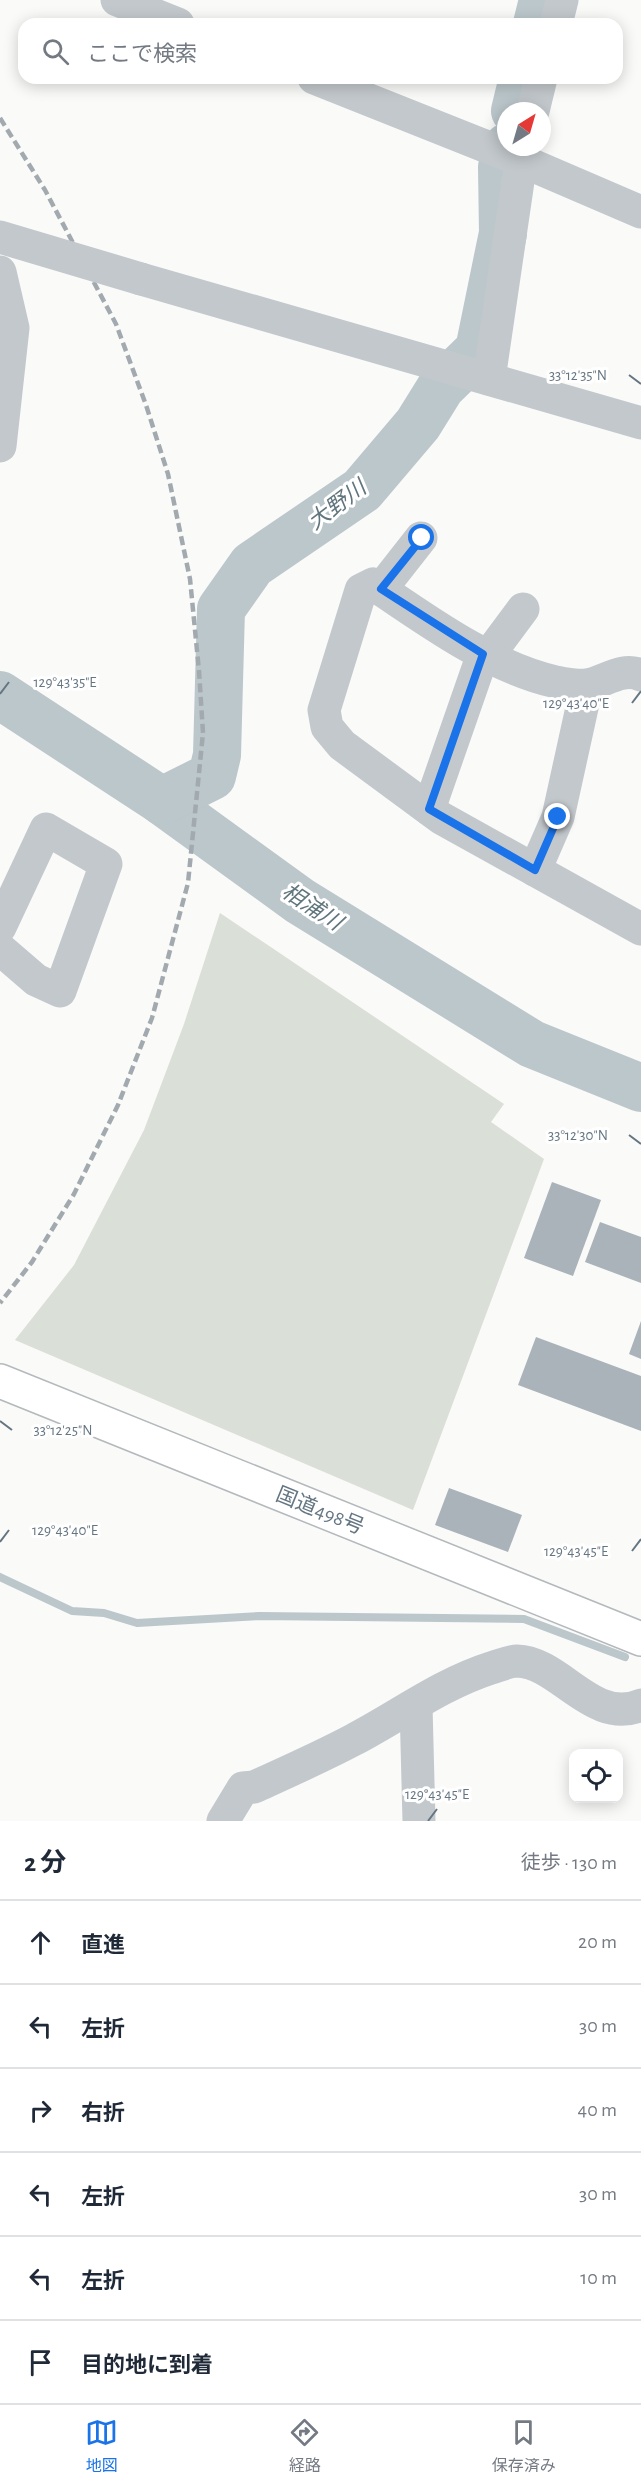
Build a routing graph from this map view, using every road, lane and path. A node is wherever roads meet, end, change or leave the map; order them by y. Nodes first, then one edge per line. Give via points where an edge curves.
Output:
1 (117, 0) edge
2 (562, 0) edge
3 (163, 18) edge
4 (558, 18) edge
5 (331, 84) edge
6 (540, 84) edge
7 (535, 102) edge
8 (497, 144) edge
9 (521, 156) edge
10 (527, 156) edge
11 (641, 212) edge
12 (0, 237) edge
13 (0, 272) edge
14 (489, 379) junction
15 (641, 423) edge
16 (0, 446) edge
17 (421, 538) dead end
18 (381, 589) junction
19 (523, 609) dead end
20 (485, 656) junction
21 (641, 675) edge
22 (587, 685) junction
23 (429, 809) junction
24 (535, 870) junction
25 (0, 927) edge
26 (641, 928) edge
27 (0, 949) edge
28 (0, 1381) edge
29 (641, 1640) edge
30 (416, 1705) junction
31 (641, 1705) edge
32 (419, 1807) edge
33 (223, 1821) edge

1 - 3 street
2 - 4 street
5 - 8 street
6 - 7 street
9 - 14 street
10 - 11 street
12 - 14 street, bridge
13 - 16 street via 13,328
14 - 15 street
17 - 18 street
18 - 20 street
18 - 23 street via 373,584 361,590 324,710 327,728 342,746
19 - 20 street
20 - 22 street via 556,682
20 - 23 street
21 - 22 street via 615,674
22 - 24 street via 558,817
23 - 24 street
24 - 26 street
25 - 27 street via 46,829 106,864 60,991 36,980
28 - 29 highway, 国道498号
30 - 31 street via 463,1677 514,1661 532,1662 609,1708
30 - 32 street
30 - 33 street via 352,1741 254,1787 243,1788

